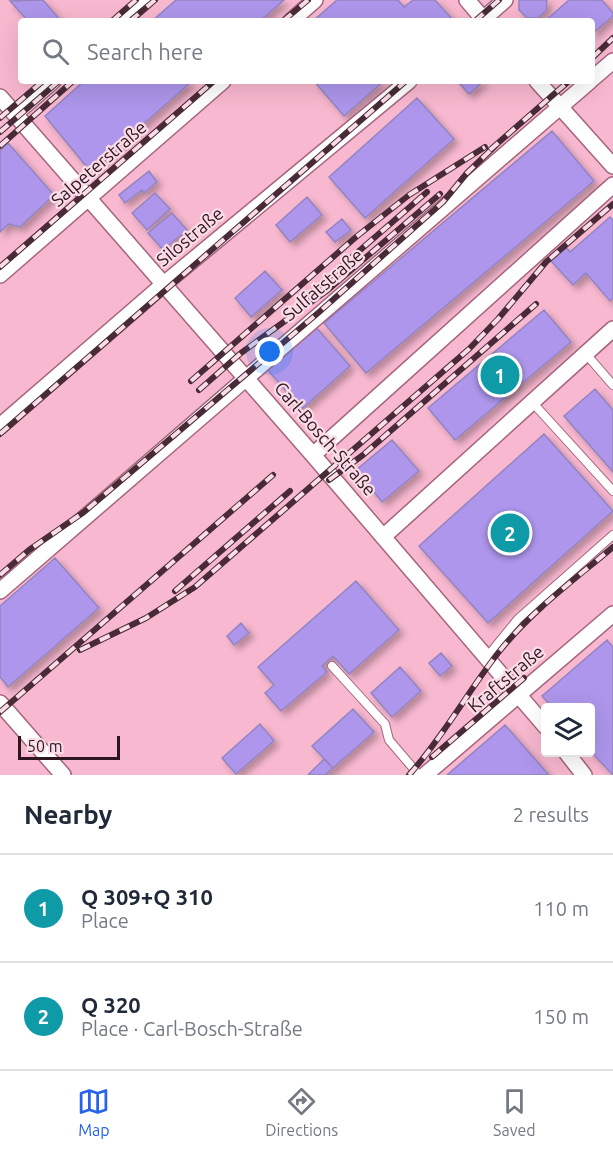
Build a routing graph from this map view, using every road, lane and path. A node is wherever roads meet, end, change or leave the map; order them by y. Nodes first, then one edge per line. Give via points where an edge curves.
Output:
1 (146, 0) edge
2 (315, 0) edge
3 (467, 0) edge
4 (505, 0) edge
5 (125, 18) edge
6 (294, 18) edge
7 (481, 18) edge
8 (485, 18) edge
9 (613, 61) edge
10 (595, 77) edge
11 (50, 84) edge
12 (220, 84) edge
13 (405, 84) edge
14 (540, 84) edge
15 (587, 84) edge
16 (0, 97) edge
17 (560, 108) junction
18 (15, 114) junction
19 (613, 166) edge
20 (613, 185) edge
21 (89, 199) junction
22 (0, 275) edge
23 (164, 284) junction
24 (613, 329) edge
25 (586, 354) junction
26 (245, 378) junction
27 (613, 385) edge
28 (532, 402) junction
29 (0, 426) edge
30 (313, 454) junction
31 (613, 491) edge
32 (613, 535) edge
33 (383, 537) junction
34 (0, 591) edge
35 (613, 614) edge
36 (487, 657) junction
37 (332, 666) dead end
38 (518, 694) junction
39 (3, 713) edge
40 (541, 722) edge
41 (569, 757) edge
42 (63, 775) edge
43 (419, 775) edge
44 (425, 775) edge
45 (584, 775) edge

1 - 5 street
2 - 6 street
3 - 7 street
4 - 8 street
9 - 10 street, Sulfatstraße
11 - 18 street
12 - 21 street, Salpeterstraße
13 - 23 street, Silostraße
14 - 17 street
15 - 17 street, Sulfatstraße
16 - 18 street, Carl-Bosch-Straße
17 - 19 street
17 - 26 street, Sulfatstraße
18 - 21 street, Carl-Bosch-Straße
20 - 30 street
21 - 22 street, Salpeterstraße
21 - 23 street, Carl-Bosch-Straße
23 - 26 street, Carl-Bosch-Straße
23 - 29 street, Silostraße
24 - 25 street
25 - 27 lane
25 - 28 street
26 - 30 street, Carl-Bosch-Straße
26 - 34 street, Sulfatstraße
28 - 31 lane
28 - 33 street
30 - 33 street, Carl-Bosch-Straße
32 - 36 lane via 518,620
33 - 36 street, Carl-Bosch-Straße
35 - 38 street, Kraftstraße
36 - 38 street, Carl-Bosch-Straße
37 - 43 lane via 385,724 389,740
38 - 40 street, Carl-Bosch-Straße
38 - 44 street, Kraftstraße
39 - 42 street
41 - 45 street

